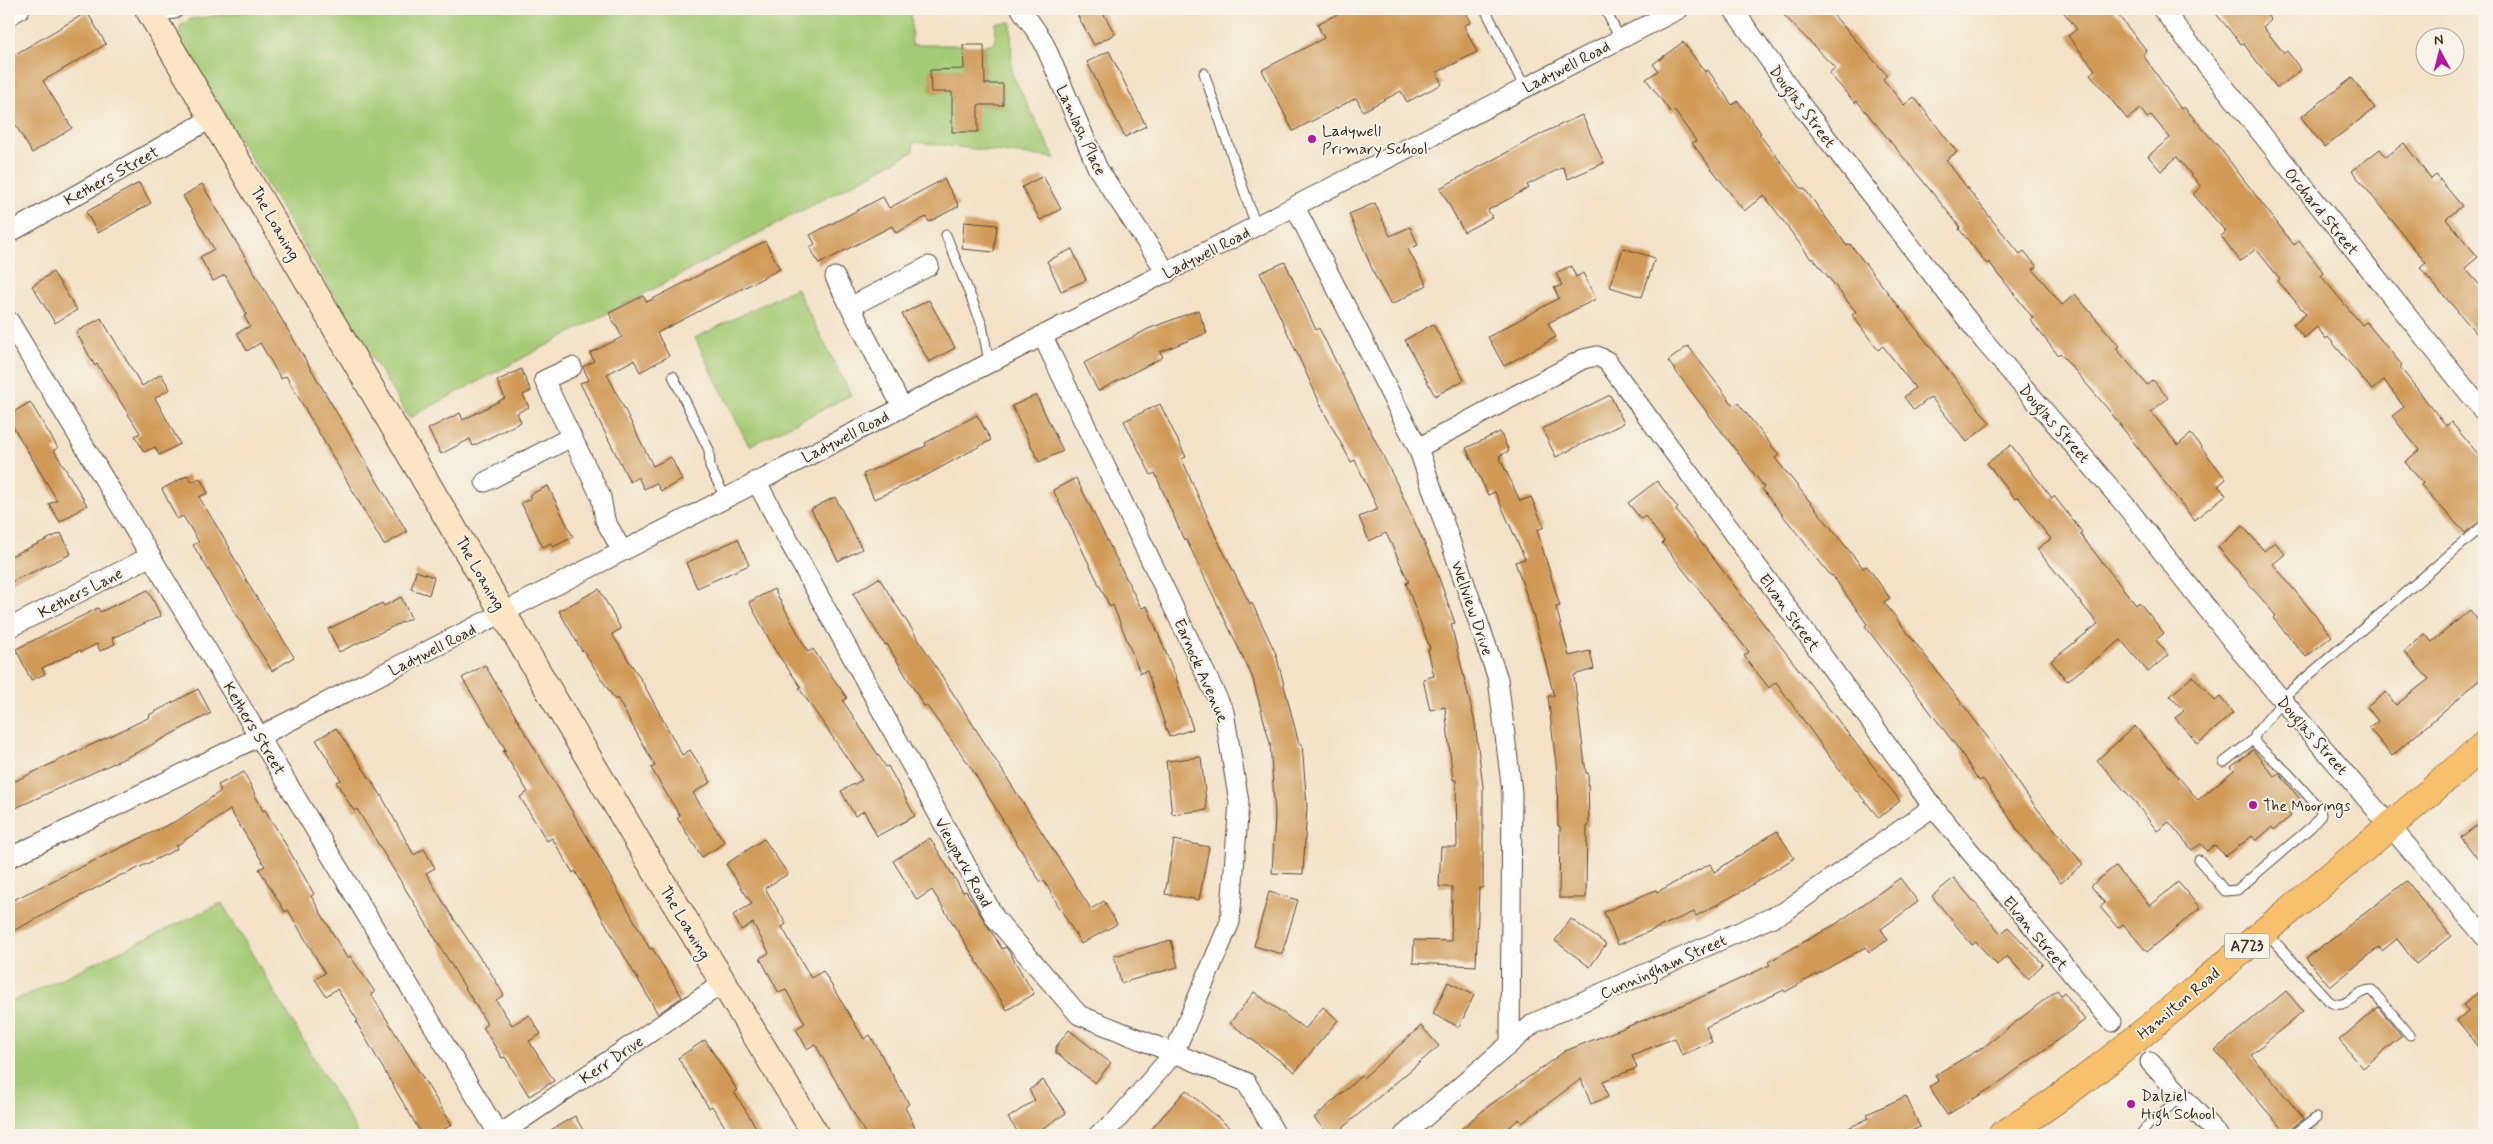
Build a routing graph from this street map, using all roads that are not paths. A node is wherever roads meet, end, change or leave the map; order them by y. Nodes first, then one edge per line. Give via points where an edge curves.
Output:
1 (20, 9) edge
2 (1021, 9) edge
3 (1485, 9) edge
4 (1605, 9) edge
5 (1679, 9) edge
6 (1733, 9) edge
7 (2162, 9) edge
8 (158, 10) edge
9 (9, 16) edge
10 (1620, 38) junction
11 (1204, 73) dead end
12 (1524, 86) junction
13 (214, 117) junction
14 (1295, 207) junction
15 (1256, 226) junction
16 (9, 233) edge
17 (946, 236) dead end
18 (929, 266) dead end
19 (1167, 273) junction
20 (834, 277) dead end
21 (850, 307) junction
22 (9, 321) edge
23 (1042, 335) junction
24 (989, 362) junction
25 (572, 367) dead end
26 (673, 376) dead end
27 (902, 407) junction
28 (2484, 412) edge
29 (571, 437) junction
30 (1418, 448) junction
31 (756, 481) junction
32 (485, 482) dead end
33 (725, 497) junction
34 (2484, 525) edge
35 (622, 551) junction
36 (151, 556) junction
37 (504, 612) junction
38 (9, 628) edge
39 (2282, 700) junction
40 (260, 736) junction
41 (2254, 739) junction
42 (2484, 745) edge
43 (2224, 762) dead end
44 (1933, 807) junction
45 (2392, 826) junction
46 (9, 858) edge
47 (2199, 860) dead end
48 (2265, 931) junction
49 (2484, 936) edge
50 (724, 983) junction
51 (2112, 1022) dead end
52 (2410, 1035) dead end
53 (1510, 1042) junction
54 (1174, 1053) junction
55 (2150, 1062) dead end
56 (2182, 1096) junction
57 (2316, 1118) dead end
58 (499, 1135) edge
59 (816, 1135) edge
60 (1098, 1135) edge
61 (1276, 1135) edge
62 (1404, 1135) edge
63 (2002, 1135) edge
64 (2140, 1135) edge
65 (2218, 1135) edge
66 (2293, 1135) edge

1 - 9 street
2 - 19 street, Lamlash Place via 1042,42 1098,169
3 - 12 lane
4 - 10 lane
5 - 10 street, Ladywell Road
6 - 39 street, Douglas Street via 1805,110 1984,341 2126,506
7 - 28 street, Orchard Street
8 - 13 street, The Loaning
10 - 12 street, Ladywell Road
11 - 15 lane
12 - 14 street, Ladywell Road
13 - 16 street, Kethers Street
13 - 37 street, The Loaning
14 - 15 street, Ladywell Road
14 - 30 street, Wellview Drive
15 - 19 street, Ladywell Road
17 - 24 lane via 982,325
18 - 21 street
19 - 23 street, Ladywell Road
20 - 21 street
21 - 27 street
22 - 36 street, Kethers Street
23 - 24 street, Ladywell Road
23 - 54 street, Earnock Avenue via 1224,712 1239,802 1230,922
24 - 27 street, Ladywell Road
25 - 29 street via 544,380
26 - 33 lane via 709,450 710,467
27 - 31 street, Ladywell Road
29 - 32 street
29 - 35 street via 601,497 605,520
30 - 44 street, Elvan Street via 1583,359 1597,356 1607,361
30 - 53 street, Wellview Drive via 1498,678 1512,792
31 - 33 street, Ladywell Road
31 - 54 street, Viewpark Road via 995,918 1079,1015
33 - 35 street, Ladywell Road
34 - 39 lane
35 - 37 street, Ladywell Road
36 - 38 street, Kethers Lane
36 - 40 street, Kethers Street
37 - 40 street, Ladywell Road
37 - 50 street, The Loaning
39 - 41 lane
39 - 45 street, Douglas Street
40 - 46 street, Ladywell Road
40 - 58 street, Kethers Street
41 - 43 lane
41 - 47 lane via 2307,794 2321,815 2311,828 2237,890 2225,891
42 - 45 main road, Hamilton Road / A723
44 - 51 street, Elvan Street
44 - 53 street, Cunningham Street via 1784,912 1534,1023
45 - 48 main road, Hamilton Road / A723
45 - 49 street, Douglas Street
48 - 52 lane via 2334,1005 2346,1004 2362,992 2372,990
48 - 63 main road, Hamilton Road / A723 via 2132,1042 2046,1108
50 - 58 street, Kerr Drive
50 - 59 street, The Loaning
53 - 62 street, Cunningham Street
54 - 60 street, Earnock Avenue via 1116,1121
54 - 61 street, Viewpark Road via 1246,1082
55 - 56 street
56 - 64 lane
56 - 65 street
57 - 66 lane

